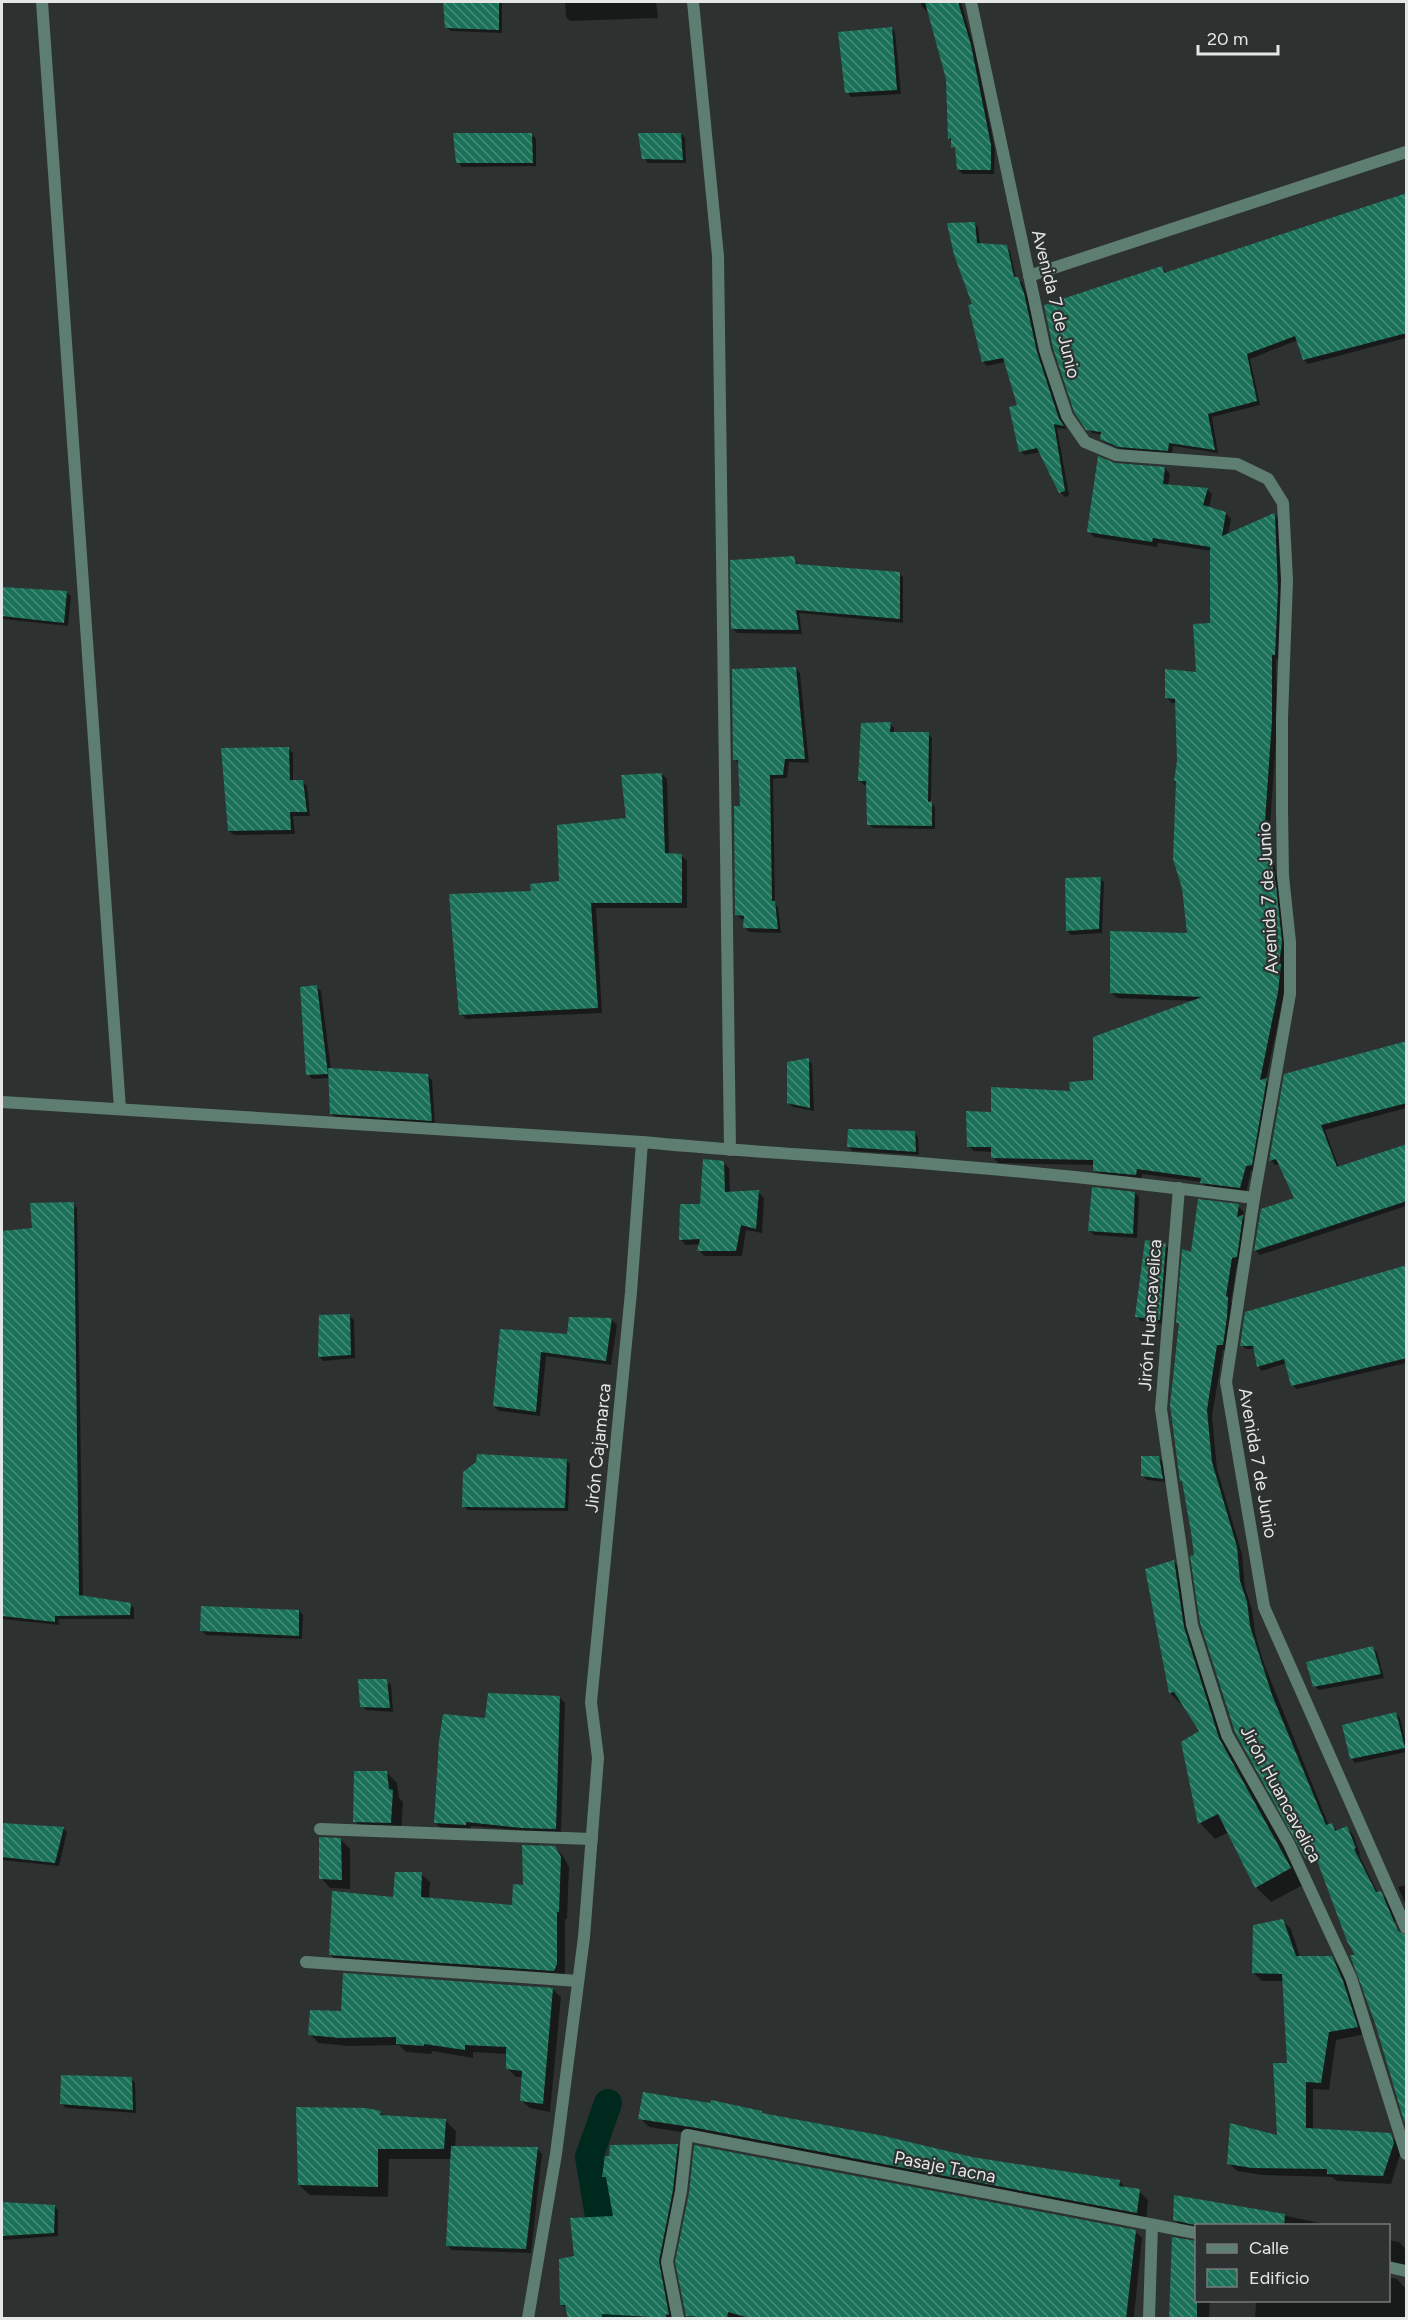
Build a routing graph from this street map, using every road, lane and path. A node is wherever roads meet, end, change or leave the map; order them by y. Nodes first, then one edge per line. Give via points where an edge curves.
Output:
1 (42, 2) edge
2 (693, 2) edge
3 (971, 2) edge
4 (1407, 152) edge
5 (1029, 276) junction
6 (2, 1102) edge
7 (120, 1109) junction
8 (642, 1142) junction
9 (730, 1150) junction
10 (1179, 1188) junction
11 (1254, 1198) junction
12 (320, 1829) dead end
13 (592, 1839) junction
14 (1407, 1928) edge
15 (306, 1962) dead end
16 (578, 1981) junction
17 (1407, 2154) edge
18 (1152, 2225) junction
19 (1195, 2233) edge
20 (1390, 2267) edge
21 (1407, 2271) edge
22 (528, 2319) edge
23 (678, 2319) edge
24 (1149, 2319) edge

1 - 7 street
2 - 9 street via 718,256
3 - 5 street, Avenida 7 de Junio
4 - 5 street
5 - 11 street, Avenida 7 de Junio via 1045,350 1067,416 1085,442 1116,455 1237,464 1268,479 1283,503 1287,580 1282,821 1290,994
6 - 7 street
7 - 8 street
8 - 9 street
8 - 13 street, Jirón Cajamarca via 591,1702 598,1758
9 - 10 street via 956,1166
10 - 11 street
10 - 17 street, Jirón Huancavelica via 1161,1409 1192,1625 1227,1735 1289,1844 1351,1978
11 - 14 street, Avenida 7 de Junio via 1226,1382 1264,1607
12 - 13 street
13 - 16 street, Jirón Cajamarca
15 - 16 street
16 - 22 street, Jirón Cajamarca via 556,2154
18 - 19 street, Pasaje Tacna
18 - 23 street, Pasaje Tacna via 687,2135 667,2262
18 - 24 street
20 - 21 street

